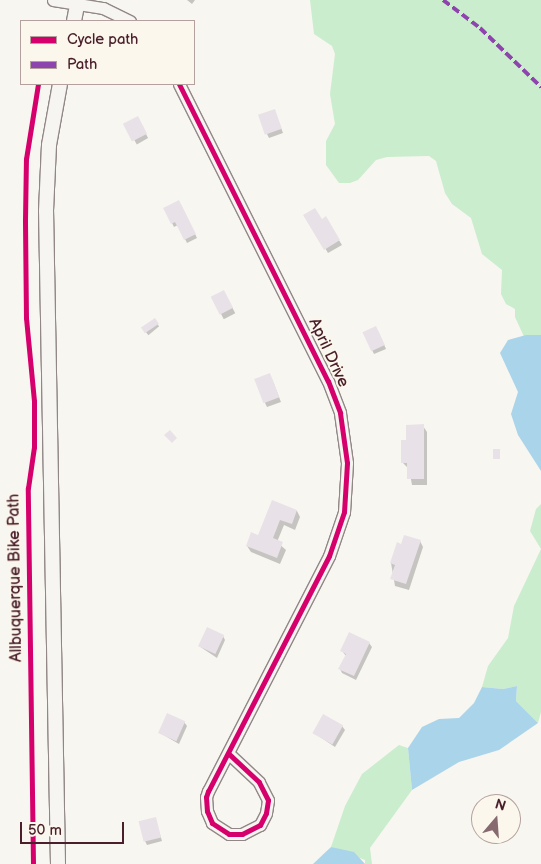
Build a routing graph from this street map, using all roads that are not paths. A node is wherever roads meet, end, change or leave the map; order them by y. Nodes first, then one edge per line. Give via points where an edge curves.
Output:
1 (53, 0) edge
2 (78, 2) edge
3 (74, 20) edge
4 (128, 20) edge
5 (60, 85) edge
6 (180, 85) edge
7 (228, 753) junction
8 (58, 864) edge

1 - 2 street
2 - 3 street
2 - 4 street via 103,8
5 - 8 street via 49,145 46,204
6 - 7 street, April Drive via 328,380 340,413 347,463 344,512 329,556
7 - 7 street, April Drive via 208,791 206,810 212,823 222,831 242,834 260,825 268,800 259,782

